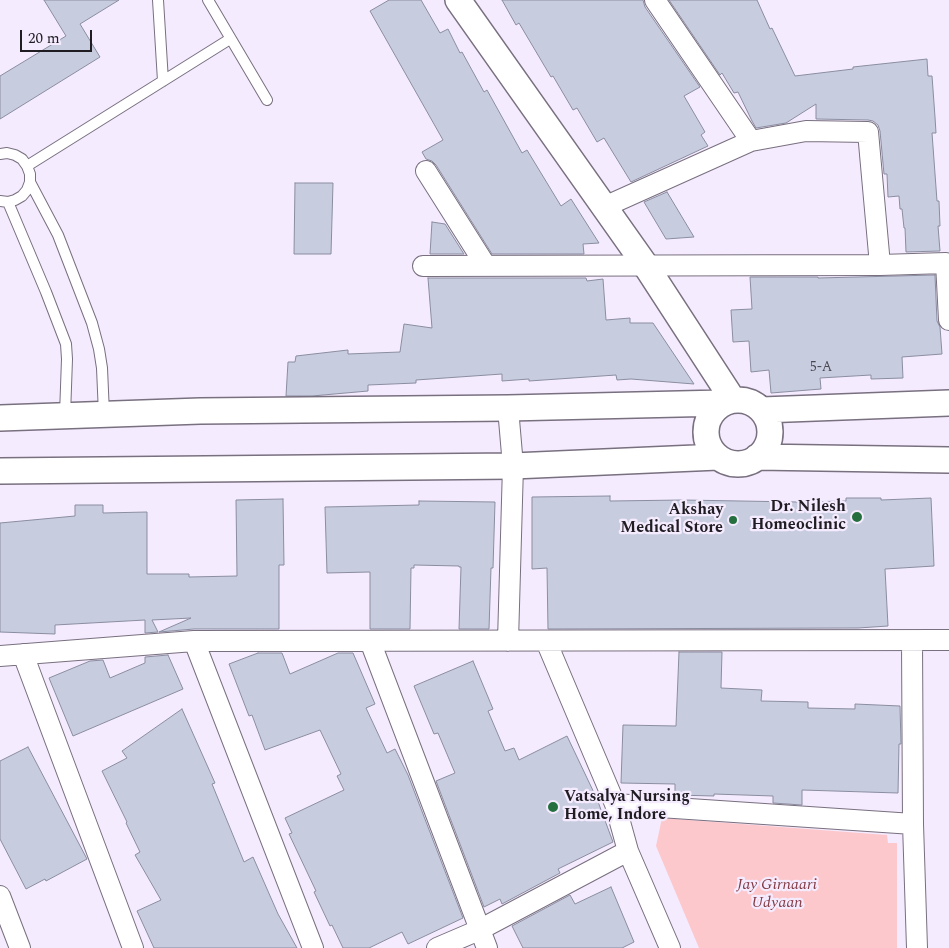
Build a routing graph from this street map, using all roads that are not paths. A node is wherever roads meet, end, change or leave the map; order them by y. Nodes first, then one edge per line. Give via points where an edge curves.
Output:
1 (158, 0) edge
2 (208, 0) edge
3 (458, 0) edge
4 (655, 0) edge
5 (230, 39) junction
6 (163, 81) junction
7 (267, 100) dead end
8 (751, 141) junction
9 (0, 154) edge
10 (27, 166) junction
11 (426, 172) dead end
12 (30, 182) junction
13 (4, 202) edge
14 (604, 207) junction
15 (880, 265) junction
16 (423, 266) dead end
17 (486, 266) junction
18 (646, 266) junction
19 (949, 320) edge
20 (727, 402) junction
21 (949, 404) edge
22 (508, 408) junction
23 (762, 410) junction
24 (104, 414) junction
25 (65, 416) junction
26 (0, 418) edge
27 (718, 457) junction
28 (758, 457) junction
29 (949, 460) edge
30 (513, 466) junction
31 (0, 471) edge
32 (912, 640) junction
33 (949, 640) edge
34 (194, 641) junction
35 (370, 641) junction
36 (508, 641) junction
37 (546, 641) junction
38 (23, 654) junction
39 (0, 656) edge
40 (615, 804) junction
41 (913, 824) junction
42 (628, 851) junction
43 (0, 896) edge
44 (483, 939) edge
45 (20, 948) edge
46 (133, 948) edge
47 (313, 948) edge
48 (437, 948) edge
49 (670, 948) edge
50 (917, 948) edge

1 - 6 lane
2 - 5 lane
3 - 14 street
4 - 8 street
5 - 6 lane
5 - 7 lane
6 - 10 lane
8 - 14 street
8 - 15 street via 806,131 868,132
9 - 10 lane via 15,155
10 - 12 lane
11 - 17 street
12 - 13 lane via 22,196
12 - 24 lane via 58,235 92,323 102,368
13 - 25 lane via 66,344
14 - 18 street
15 - 18 street
15 - 19 street via 946,262
16 - 17 street
17 - 18 street
18 - 20 street
20 - 22 street
20 - 23 street via 743,400
20 - 27 street via 714,410 705,429 710,450
21 - 23 street
22 - 24 street
22 - 30 street
23 - 28 street via 770,429 765,449
24 - 25 street
25 - 26 street
27 - 28 street via 738,464
27 - 30 street
28 - 29 street
30 - 31 street
30 - 36 street
32 - 33 street
32 - 37 street
32 - 41 street
34 - 35 street
34 - 38 street
34 - 47 street
35 - 36 street
35 - 44 street
36 - 37 street
37 - 40 street
38 - 39 street
38 - 46 street
40 - 41 street
40 - 42 street
41 - 50 street
42 - 44 street
42 - 49 street
43 - 45 street
44 - 48 street

